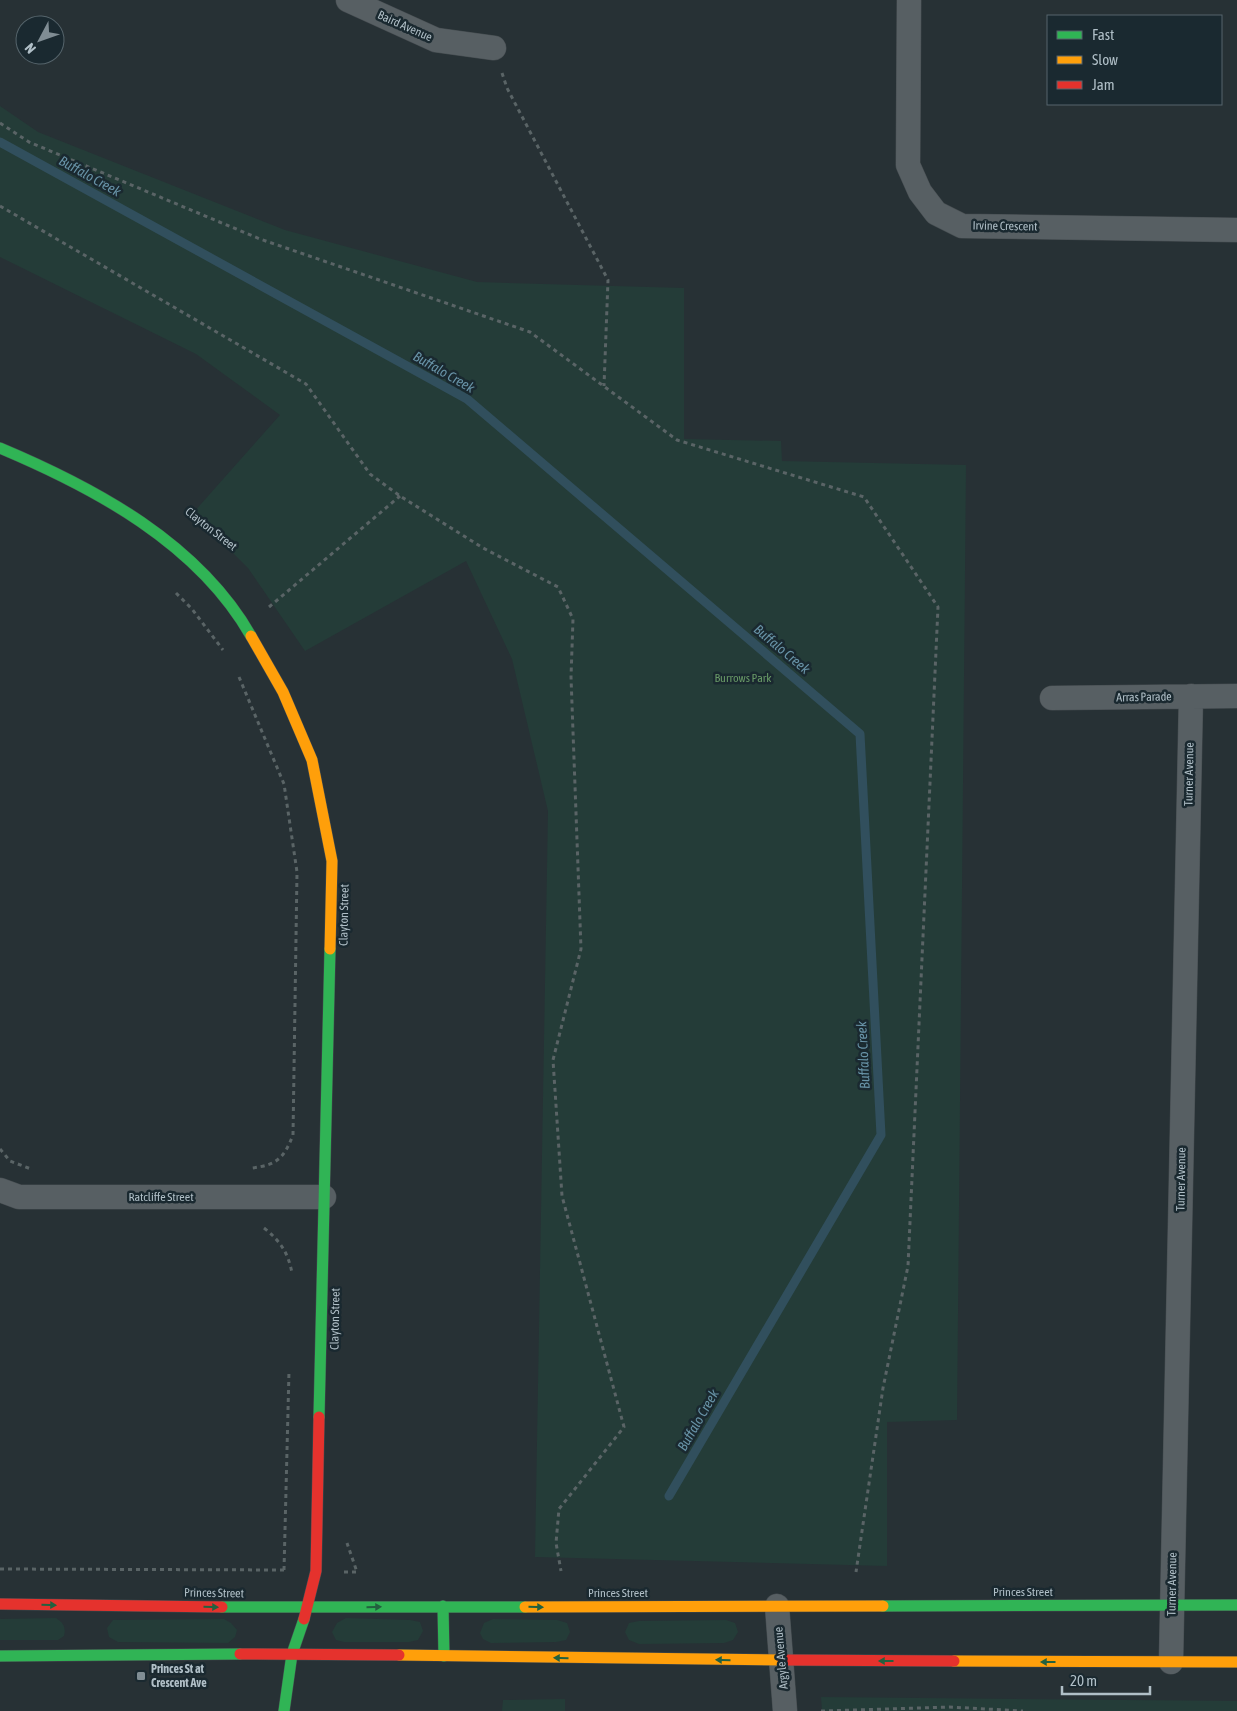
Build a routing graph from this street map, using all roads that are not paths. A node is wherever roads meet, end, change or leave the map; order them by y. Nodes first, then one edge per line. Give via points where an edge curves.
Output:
1 (348, 0) edge
2 (909, 0) edge
3 (494, 48) road end
4 (1237, 230) edge
5 (0, 448) edge
6 (1191, 696) junction
7 (1237, 696) edge
8 (1052, 698) dead end
9 (0, 1190) edge
10 (324, 1197) junction
11 (0, 1604) edge
12 (1237, 1605) edge
13 (443, 1606) junction
14 (777, 1606) junction
15 (1171, 1606) junction
16 (308, 1608) junction
17 (292, 1654) junction
18 (0, 1656) edge
19 (444, 1656) junction
20 (780, 1660) junction
21 (1171, 1662) junction
22 (1237, 1662) edge
23 (284, 1711) edge
24 (785, 1711) edge

1 - 3 street, Baird Avenue via 436,40
2 - 4 street, Irvine Crescent via 908,165 920,192 936,213 962,226
5 - 10 street, Clayton Street via 112,502 181,554 240,617 283,692 312,760 332,861
6 - 7 street, Arras Parade
6 - 8 street, Arras Parade
6 - 15 street, Turner Avenue
9 - 10 street, Ratcliffe Street via 19,1197
10 - 16 street, Clayton Street via 316,1571
11 -> 16 street, Princes Street
12 - 15 street, Princes Street
13 -> 14 street, Princes Street
16 -> 13 street, Princes Street
13 - 19 street
14 - 15 street, Princes Street
14 - 20 street, Argyle Avenue
15 - 21 street, Turner Avenue
16 - 17 street, Clayton Street
17 - 18 street
17 - 19 street
17 - 23 street, Clayton Street
20 -> 19 street
21 -> 20 street
20 - 24 street, Argyle Avenue
21 - 22 street

